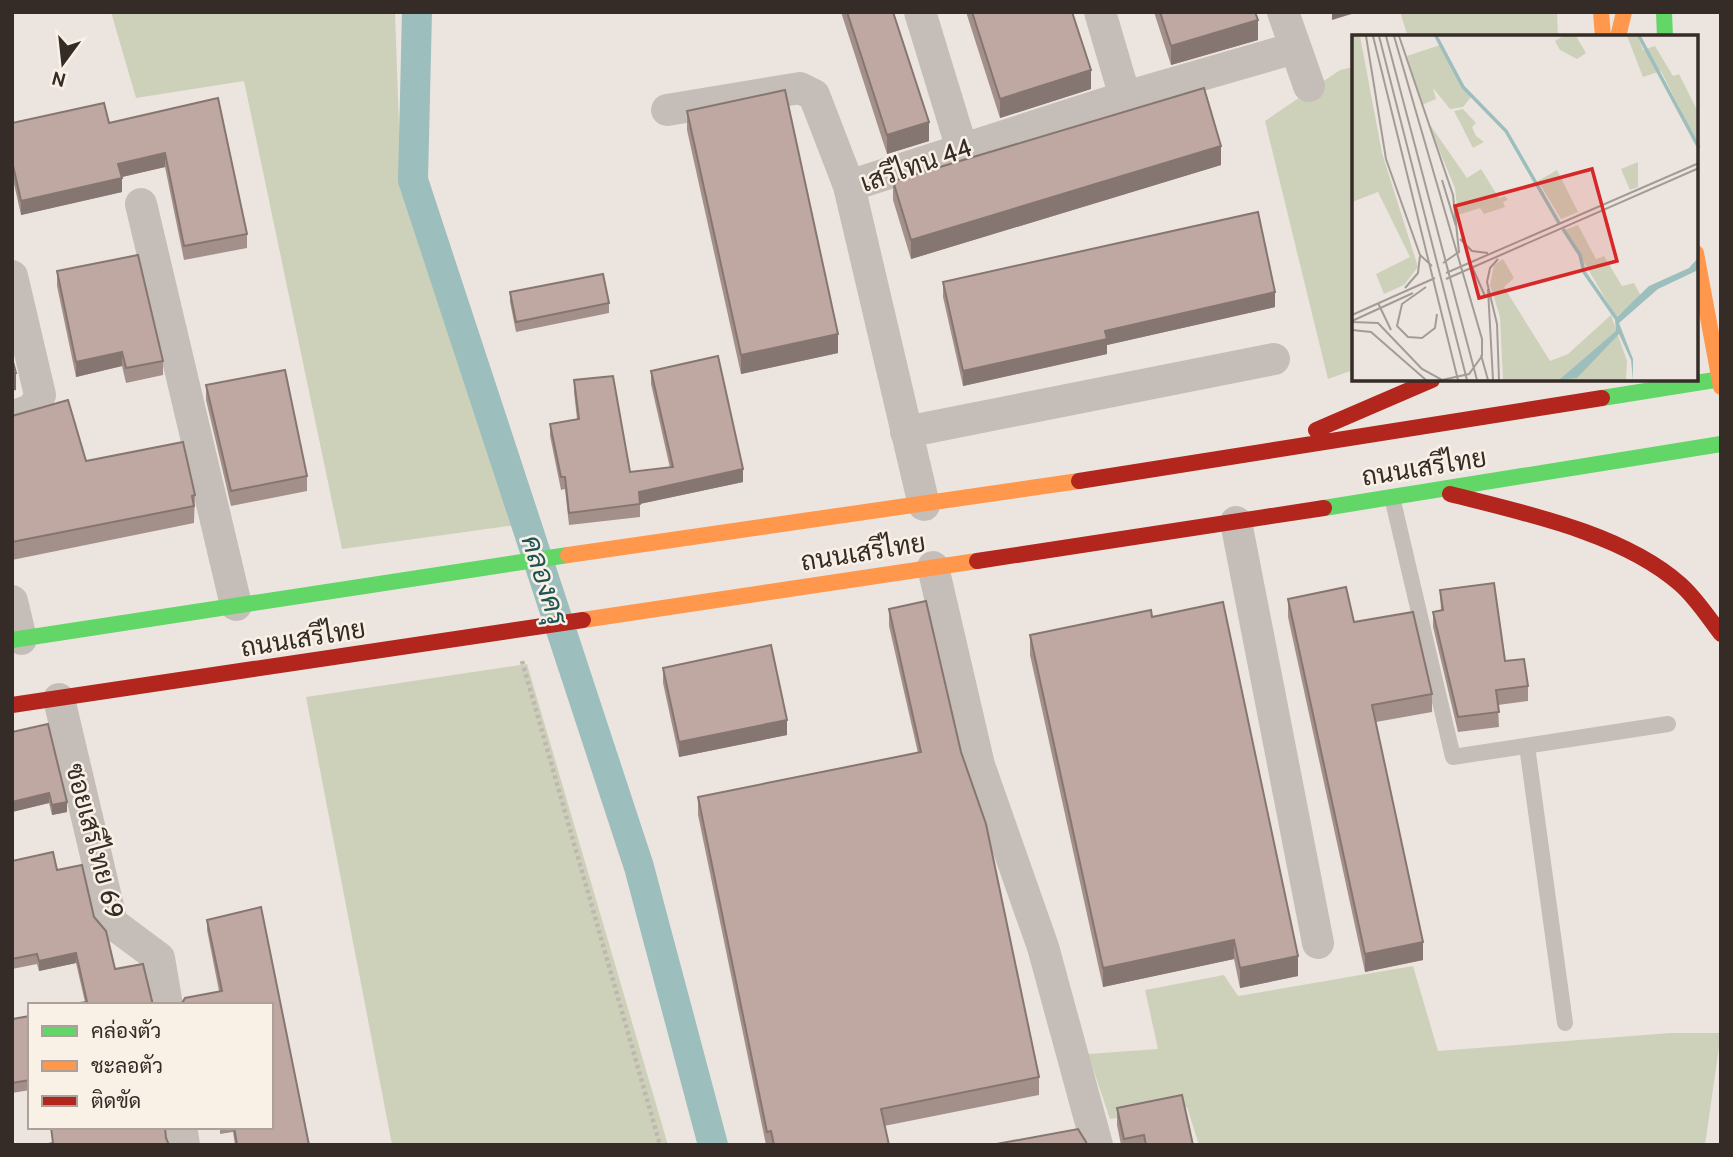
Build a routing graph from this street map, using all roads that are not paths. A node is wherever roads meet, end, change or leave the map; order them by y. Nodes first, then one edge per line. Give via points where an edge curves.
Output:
1 (920, 12) edge
2 (1100, 12) edge
3 (1283, 12) edge
4 (1601, 12) edge
5 (1625, 12) edge
6 (1664, 12) edge
7 (1603, 35) edge
8 (1619, 35) edge
9 (1665, 35) edge
10 (1295, 48) junction
11 (1309, 86) dead end
12 (1125, 97) junction
13 (667, 110) dead end
14 (962, 149) junction
15 (849, 186) junction
16 (141, 204) dead end
17 (1698, 264) edge
18 (12, 276) edge
19 (1274, 359) dead end
20 (1720, 379) edge
21 (1427, 382) edge
22 (1721, 387) edge
23 (12, 416) edge
24 (906, 432) junction
25 (1721, 444) edge
26 (1263, 453) junction
27 (1437, 490) junction
28 (1392, 497) junction
29 (924, 505) junction
30 (1236, 522) junction
31 (933, 567) junction
32 (12, 601) edge
33 (236, 605) junction
34 (1721, 634) edge
35 (17, 639) edge
36 (59, 699) junction
37 (12, 705) edge
38 (1668, 724) dead end
39 (1527, 746) junction
40 (1318, 943) dead end
41 (167, 1003) edge
42 (1565, 1023) dead end
43 (1097, 1145) edge

1 - 14 street
2 - 12 street
3 - 10 street
4 - 7 main road
5 - 8 main road
6 - 9 main road
10 - 11 street
10 - 12 street, เสรีไทน 44
12 - 14 street, เสรีไทน 44
13 - 15 street via 800,88 814,95
14 - 15 street, เสรีไทน 44
15 - 24 street, เสรีไทน 44
16 - 33 street
17 - 20 main road
18 - 23 street via 40,395 29,412
19 - 24 street
20 - 22 main road
20 - 26 main road, ถนนเสรีไทย
21 - 26 main road
24 - 29 street, เสรีไทน 44
25 - 27 main road, ถนนเสรีไทย
26 - 29 main road, ถนนเสรีไทย
27 - 28 main road, ถนนเสรีไทย
27 - 34 main road via 1538,516 1602,541 1673,578
28 - 30 main road, ถนนเสรีไทย
28 - 39 lane via 1453,757
29 - 33 main road, ถนนเสรีไทย
30 - 31 main road, ถนนเสรีไทย
30 - 40 street
31 - 36 main road, ถนนเสรีไทย
31 - 43 street via 979,765 1043,947
32 - 35 street
33 - 35 main road, ถนนเสรีไทย
36 - 37 main road, ถนนเสรีไทย
36 - 41 street, ซอยเสรีไทย 69 via 112,923 159,958
38 - 39 lane
39 - 42 lane

